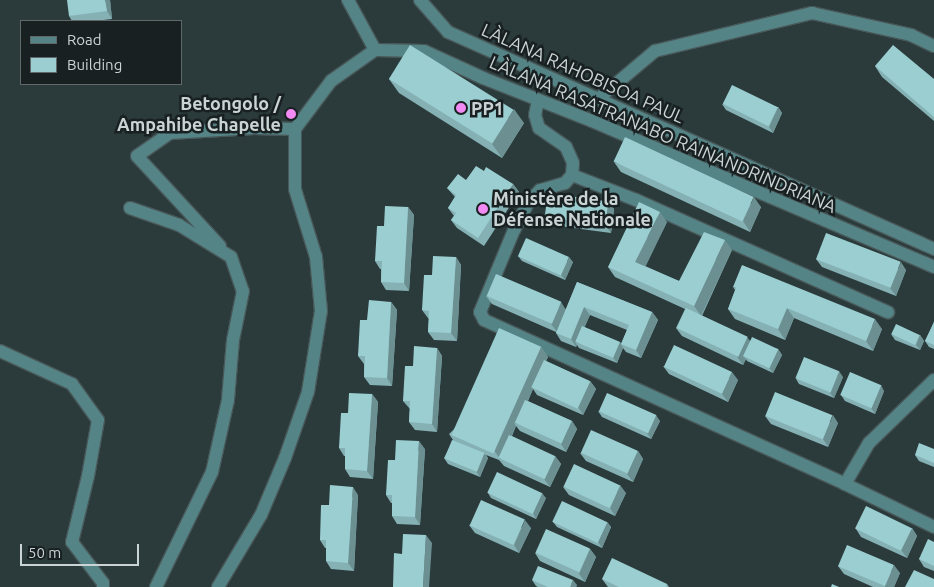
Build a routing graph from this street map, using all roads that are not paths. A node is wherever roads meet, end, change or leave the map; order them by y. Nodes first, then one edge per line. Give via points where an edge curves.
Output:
1 (348, 0) edge
2 (420, 0) edge
3 (934, 46) edge
4 (375, 50) junction
5 (598, 99) junction
6 (538, 100) junction
7 (295, 129) junction
8 (572, 175) junction
9 (130, 208) dead end
10 (934, 249) edge
11 (231, 257) junction
12 (934, 267) edge
13 (888, 312) dead end
14 (0, 351) edge
15 (934, 380) edge
16 (845, 484) junction
17 (934, 527) edge
18 (104, 587) edge
19 (156, 587) edge
20 (218, 587) edge

1 - 4 street
2 - 5 street, LÀLANA RAHOBISOA PAUL via 448,32
3 - 5 street via 911,35 812,13 655,52
4 - 6 street, LÀLANA RASATRANABO RAINANDRINDRIANA via 424,51
4 - 7 street via 331,81
5 - 10 street, LÀLANA RAHOBISOA PAUL
6 - 8 street via 535,115 539,128 566,146 573,163
6 - 12 street, LÀLANA RASATRANABO RAINANDRINDRIANA
7 - 11 street via 170,133 137,156
7 - 20 street via 295,189 316,257 321,311 308,392 261,515
8 - 13 street via 636,200
8 - 16 street via 565,183 540,190 528,203 480,312 484,320
9 - 11 street via 179,225
11 - 19 street via 243,291 233,340 228,400 212,472
14 - 18 street via 72,384 98,420 72,542
15 - 16 street via 869,443
16 - 17 street

